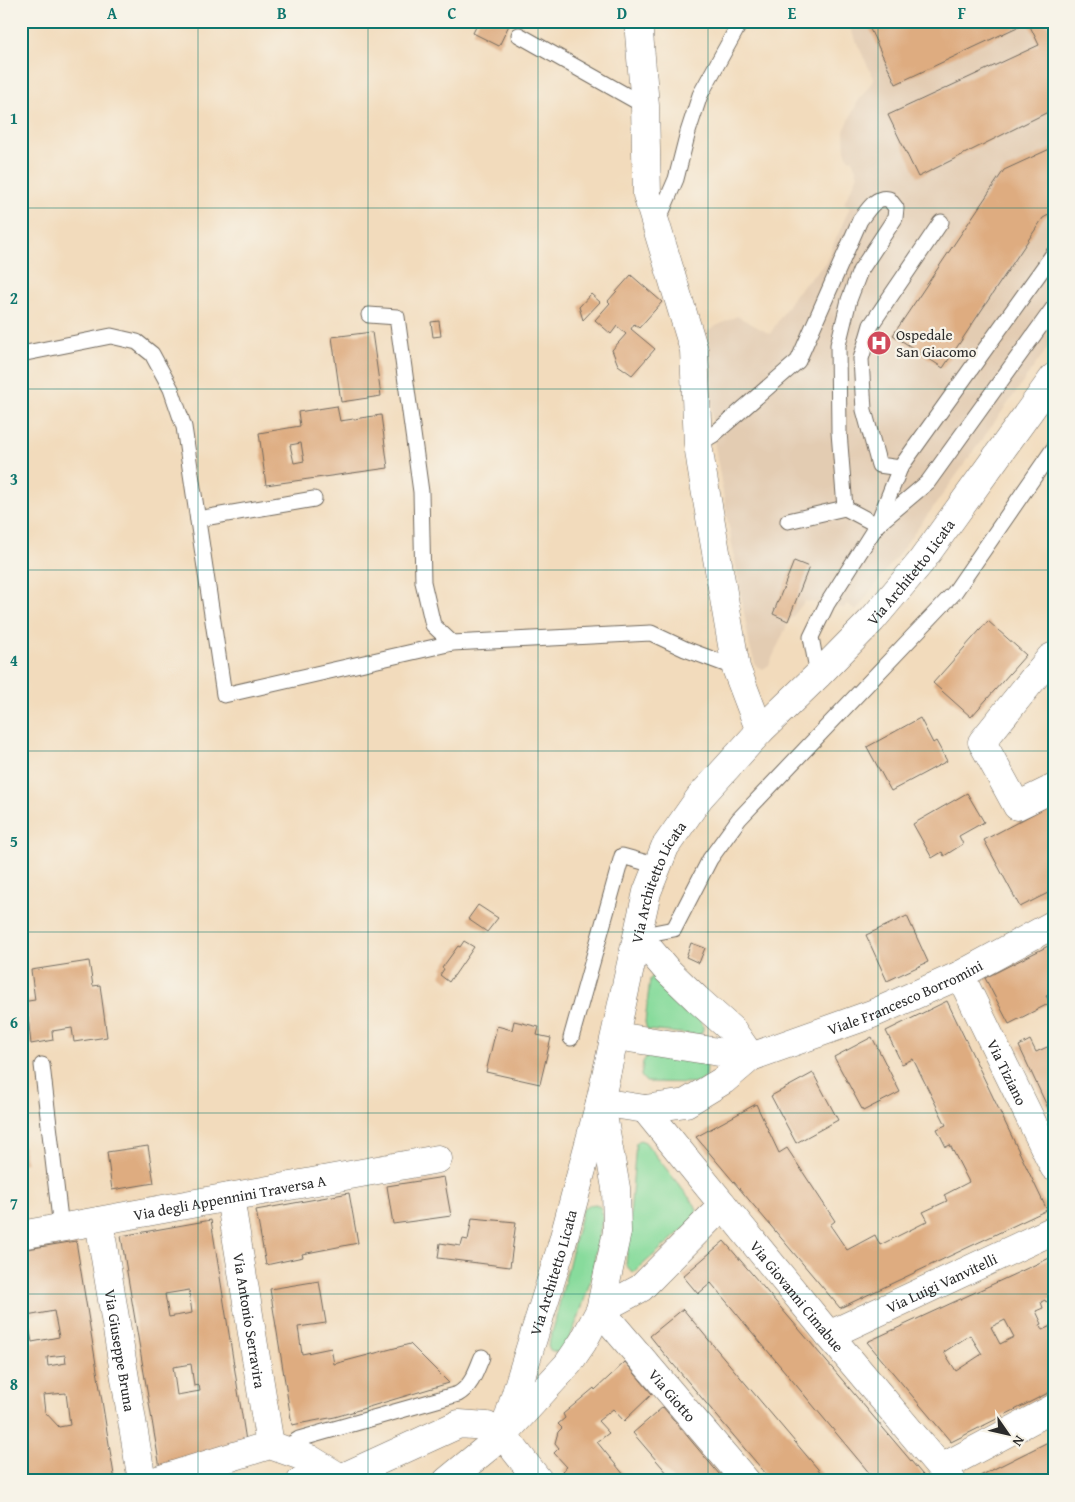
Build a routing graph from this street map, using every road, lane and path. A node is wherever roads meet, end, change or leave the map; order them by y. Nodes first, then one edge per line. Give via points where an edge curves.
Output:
1 (638, 21) edge
2 (741, 21) edge
3 (519, 35) dead end
4 (646, 106) junction
5 (941, 222) dead end
6 (656, 224) junction
7 (1054, 253) edge
8 (1054, 307) edge
9 (369, 315) dead end
10 (21, 354) edge
11 (1054, 377) edge
12 (698, 444) junction
13 (1054, 448) edge
14 (900, 468) junction
15 (314, 499) dead end
16 (845, 508) junction
17 (198, 519) junction
18 (788, 521) dead end
19 (877, 525) junction
20 (452, 642) junction
21 (1054, 656) edge
22 (736, 668) junction
23 (818, 675) junction
24 (760, 731) junction
25 (1054, 788) edge
26 (658, 866) junction
27 (1054, 924) edge
28 (638, 936) junction
29 (960, 975) junction
30 (616, 1036) junction
31 (571, 1038) dead end
32 (751, 1057) junction
33 (42, 1065) dead end
34 (600, 1102) junction
35 (646, 1109) junction
36 (438, 1159) dead end
37 (1054, 1167) edge
38 (230, 1197) junction
39 (723, 1205) junction
40 (99, 1221) junction
41 (61, 1228) junction
42 (1054, 1230) edge
43 (21, 1235) edge
44 (600, 1310) junction
45 (829, 1335) junction
46 (482, 1357) dead end
47 (1054, 1408) edge
48 (503, 1435) junction
49 (276, 1447) junction
50 (946, 1474) edge
51 (341, 1478) junction
52 (142, 1481) edge
53 (154, 1481) edge
54 (300, 1481) edge
55 (447, 1481) edge
56 (538, 1481) edge
57 (746, 1481) edge

1 - 4 street
2 - 6 lane via 700,95 676,179
3 - 4 lane
4 - 6 street via 647,195
5 - 14 lane via 871,325 860,359 864,410 880,465
6 - 12 street via 694,350
7 - 14 lane
8 - 19 lane via 928,482
9 - 20 lane via 397,317 421,492 423,582 433,625
10 - 17 lane via 112,336 137,342 152,354 171,389 184,427
11 - 23 street, Via Architetto Licata via 920,563 872,620
12 - 16 lane via 713,435 798,361 860,220 874,202 889,198 896,208 895,218 860,272 838,345
12 - 22 street
13 - 28 lane via 954,593 739,819 710,859 674,929
14 - 19 lane
15 - 17 lane
16 - 18 lane
16 - 19 lane
17 - 20 lane via 224,695
19 - 23 lane via 827,604 811,637
20 - 22 lane via 651,633
21 - 25 street via 982,742 1017,806
22 - 24 street
23 - 24 street, Via Architetto Licata
24 - 26 street, Via Architetto Licata via 700,797 665,847
26 - 28 street, Via Architetto Licata via 647,892
26 - 31 lane via 622,856
27 - 29 street, Viale Francesco Borromini
28 - 30 street, Via Architetto Licata
28 - 32 street via 667,970 733,1031
29 - 32 street, Viale Francesco Borromini via 872,1014
29 - 37 street, Via Tiziano
30 - 32 street
30 - 34 street, Via Architetto Licata
32 - 35 street via 724,1080 686,1103
33 - 41 lane
34 - 35 street
34 - 44 street via 616,1188 617,1232
34 - 48 street, Via Architetto Licata
35 - 39 street, Via Giovanni Cimabue
36 - 38 street, Via degli Appennini Traversa A
38 - 40 street, Via degli Appennini Traversa A
38 - 49 street, Via Antonio Serravira
39 - 44 street via 641,1288
39 - 45 street, Via Giovanni Cimabue
40 - 41 street, Via degli Appennini Traversa A
40 - 52 street, Via Giuseppe Bruna
41 - 43 street, Via degli Appennini Traversa A
42 - 45 street, Via Luigi Vanvitelli
44 - 48 street via 568,1364
44 - 57 street, Via Giotto
45 - 50 street, Via Giovanni Cimabue
46 - 49 lane via 471,1382 458,1394
47 - 50 street
48 - 51 street via 487,1426 459,1424
48 - 55 street
48 - 56 street
49 - 51 street via 310,1458
49 - 53 street
51 - 54 street

